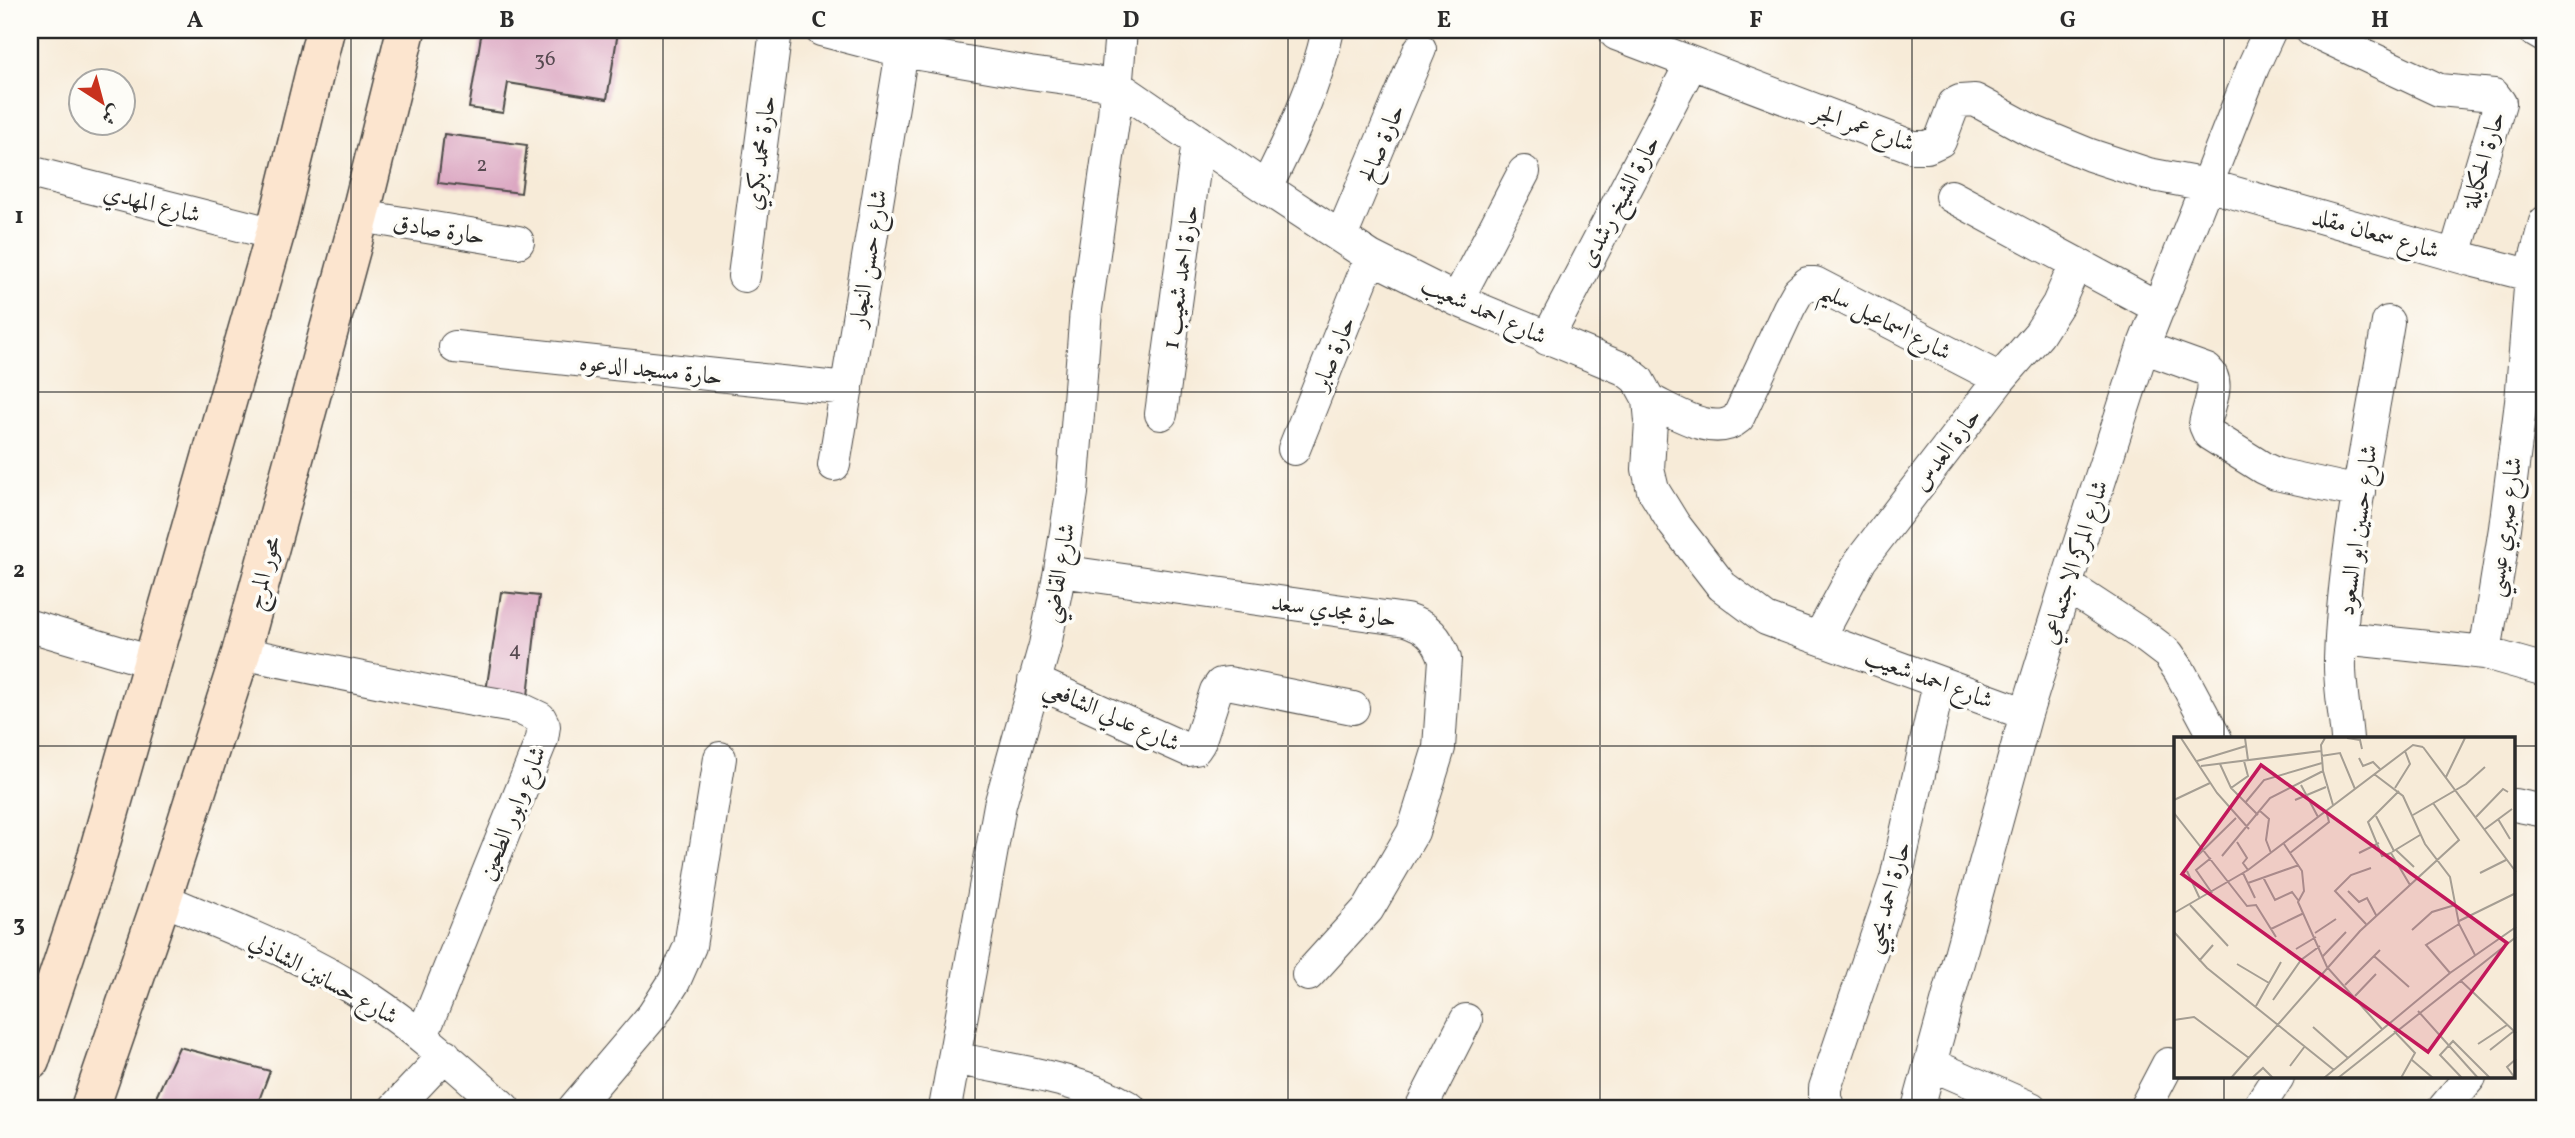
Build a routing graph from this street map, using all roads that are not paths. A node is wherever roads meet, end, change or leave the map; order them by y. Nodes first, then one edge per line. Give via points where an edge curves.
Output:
1 (325, 30) edge
2 (406, 30) edge
3 (776, 30) edge
4 (821, 30) edge
5 (1121, 30) edge
6 (1328, 30) edge
7 (2270, 30) edge
8 (2311, 30) edge
9 (2533, 30) edge
10 (1616, 34) dead end
11 (2545, 37) edge
12 (1420, 49) dead end
13 (902, 51) junction
14 (1691, 64) junction
15 (1116, 85) junction
16 (1198, 141) junction
17 (30, 172) edge
18 (1524, 172) dead end
19 (2207, 185) junction
20 (1266, 188) junction
21 (1951, 196) dead end
22 (360, 216) junction
23 (2545, 222) edge
24 (275, 234) junction
25 (1341, 237) junction
26 (518, 242) dead end
27 (2455, 255) junction
28 (1371, 257) junction
29 (2076, 263) junction
30 (744, 276) dead end
31 (2538, 277) edge
32 (1457, 300) junction
33 (2159, 308) junction
34 (2388, 321) dead end
35 (1547, 339) junction
36 (455, 347) dead end
37 (2143, 347) junction
38 (2000, 379) junction
39 (847, 389) junction
40 (1649, 400) junction
41 (1161, 414) dead end
42 (1294, 449) dead end
43 (834, 464) dead end
44 (2359, 492) junction
45 (1060, 571) junction
46 (2066, 585) junction
47 (30, 626) edge
48 (2343, 638) junction
49 (1819, 639) junction
50 (241, 653) junction
51 (2484, 653) junction
52 (152, 662) junction
53 (2545, 670) edge
54 (1034, 681) junction
55 (1939, 682) junction
56 (1353, 708) dead end
57 (2026, 714) junction
58 (2215, 737) edge
59 (2347, 737) edge
60 (720, 758) dead end
61 (2516, 805) edge
62 (2545, 811) edge
63 (162, 899) junction
64 (1308, 975) dead end
65 (1466, 1020) dead end
66 (434, 1046) junction
67 (954, 1058) junction
68 (30, 1061) edge
69 (1930, 1064) junction
70 (2168, 1065) dead end
71 (2277, 1078) edge
72 (2469, 1078) edge
73 (90, 1108) edge
74 (395, 1108) edge
75 (504, 1108) edge
76 (574, 1108) edge
77 (945, 1108) edge
78 (1130, 1108) edge
79 (1420, 1108) edge
80 (1829, 1108) edge
81 (1918, 1108) edge
82 (2031, 1108) edge
83 (2145, 1108) edge
84 (2258, 1108) edge
85 (2445, 1108) edge

1 - 24 main road
2 - 22 main road, محور المرج
3 - 30 street, حارة محمد بكري
4 - 13 street, شارع احمد شعيب
5 - 15 street, شارع القاضي
6 - 20 street via 1300,114
7 - 19 street, شارع المركز الاجتماعي
8 - 27 street, حارة الحكايلة via 2438,90 2499,99
9 - 11 street
10 - 14 street, شارع عمر الجر
12 - 25 street, حارة صالح
13 - 15 street, شارع احمد شعيب
13 - 39 street, شارع حسن النجار
14 - 19 street, شارع عمر الجر via 1913,147 1940,141 1954,104 1975,100 2090,155 2148,174
14 - 35 street, حارة الشيخ رشدى
15 - 16 street, شارع احمد شعيب
15 - 45 street, شارع القاضي via 1086,309 1072,493
16 - 20 street, شارع احمد شعيب
16 - 41 street, حارة احمد شعيب 1
17 - 24 street, شارع المهدي
18 - 32 street
19 - 27 street, شارع سمعان مقلد
19 - 33 street, شارع المركز الاجتماعي
20 - 25 street, شارع احمد شعيب
21 - 29 street
22 - 26 street, حارة صادق
22 - 50 main road, محور المرج
23 - 31 street, شارع صبري عيسي
24 - 52 main road
25 - 28 street, شارع احمد شعيب
27 - 31 street, شارع سمعان مقلد
28 - 32 street, شارع احمد شعيب
28 - 42 street, حارة صابر
29 - 33 street
29 - 38 street, حارة العدس via 2039,334
31 - 51 street, شارع صبري عيسي
32 - 35 street, شارع احمد شعيب
33 - 37 street, شارع المركز الاجتماعي
34 - 44 street, شارع حسين ابو السعود
35 - 40 street, شارع احمد شعيب via 1624,369 1638,380
36 - 39 street, حارة مسجد الدعوه
37 - 44 street via 2212,375 2215,382 2205,425 2209,434 2276,474
37 - 46 street, شارع المركز الاجتماعي
38 - 40 street, شارع اسماعيل سليم via 1808,283 1798,292 1732,424 1710,425
38 - 49 street, حارة العدس via 1861,560
39 - 43 street, شارع حسن النجار
40 - 49 street, شارع احمد شعيب via 1648,469 1653,490 1674,524 1722,586 1766,619
44 - 48 street, شارع حسين ابو السعود
45 - 54 street, شارع القاضي
45 - 64 street, حارة مجدي سعد via 1406,620 1432,633 1440,646 1445,659 1439,748 1413,832 1368,909
46 - 57 street, شارع المركز الاجتماعي
46 - 58 street via 2168,654
47 - 52 street
48 - 51 street
48 - 59 street, شارع حسين ابو السعود via 2340,660
49 - 55 street, شارع احمد شعيب
50 - 63 main road, محور المرج
50 - 66 street, شارع وابور الطحين via 519,708 540,718 544,726
51 - 53 street
52 - 68 main road via 92,874
54 - 56 street, شارع عدلي الشافعي via 1188,750 1199,743 1221,684
54 - 67 street, شارع القاضي via 1000,804
55 - 57 street, شارع احمد شعيب
55 - 80 street, حارة احمد يحيي via 1896,879 1825,1088
57 - 69 street, شارع المركز الاجتماعي
60 - 76 street via 690,946 653,1015
61 - 62 street
63 - 66 street, شارع حسانين الشاذلي via 277,947 371,999
63 - 73 main road, محور المرج
65 - 79 street
66 - 74 street
66 - 75 street, شارع حسانين الشاذلي
67 - 77 street, شارع القاضي
67 - 78 street via 1084,1086
69 - 81 street, شارع المركز الاجتماعي
69 - 82 street
70 - 83 street
71 - 84 street
72 - 85 street

